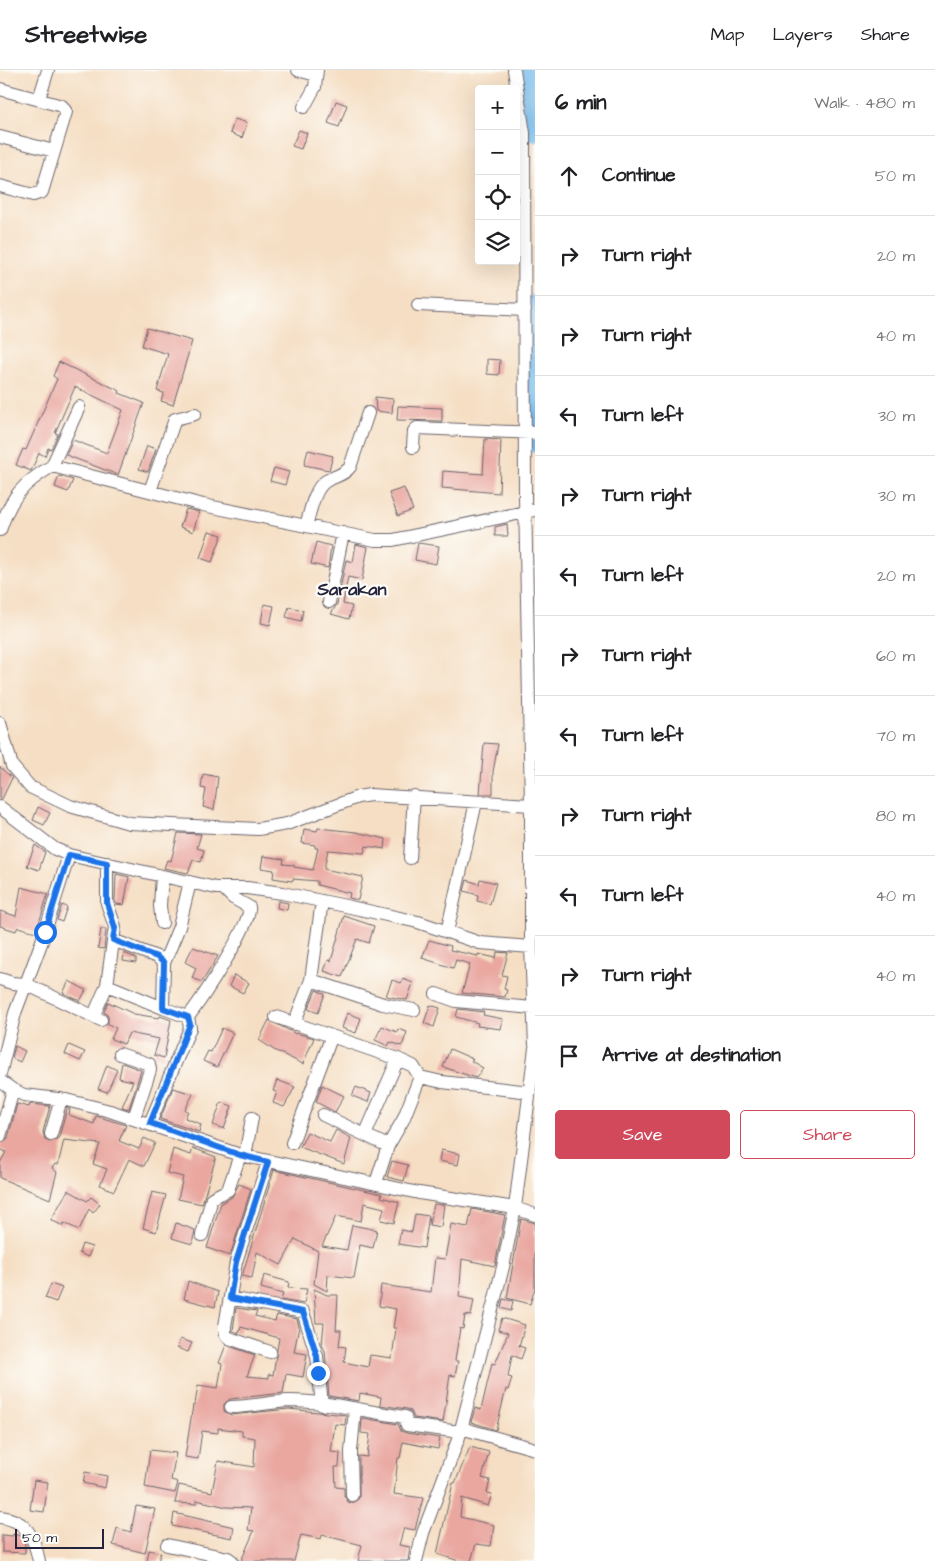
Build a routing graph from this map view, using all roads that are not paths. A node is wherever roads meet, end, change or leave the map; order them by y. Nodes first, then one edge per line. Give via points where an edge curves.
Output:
1 (48, 70) edge
2 (298, 70) edge
3 (514, 70) edge
4 (316, 73) edge
5 (0, 89) edge
6 (39, 99) junction
7 (304, 107) dead end
8 (0, 137) edge
9 (54, 151) junction
10 (0, 186) edge
11 (418, 305) dead end
12 (526, 310) junction
13 (530, 342) edge
14 (79, 407) dead end
15 (368, 412) dead end
16 (195, 414) dead end
17 (531, 432) edge
18 (413, 447) dead end
19 (52, 466) junction
20 (150, 491) junction
21 (531, 511) edge
22 (306, 526) junction
23 (0, 530) edge
24 (343, 533) junction
25 (328, 602) dead end
26 (0, 723) edge
27 (533, 780) edge
28 (414, 796) junction
29 (476, 802) junction
30 (532, 805) junction
31 (0, 807) edge
32 (69, 855) junction
33 (410, 858) dead end
34 (107, 863) junction
35 (162, 876) junction
36 (190, 882) junction
37 (224, 889) junction
38 (322, 901) junction
39 (162, 923) dead end
40 (533, 929) edge
41 (447, 932) junction
42 (113, 940) junction
43 (531, 947) junction
44 (164, 963) junction
45 (0, 979) edge
46 (311, 980) junction
47 (26, 984) junction
48 (107, 985) junction
49 (436, 994) dead end
50 (534, 1000) edge
51 (163, 1008) junction
52 (414, 1010) dead end
53 (188, 1017) junction
54 (276, 1017) dead end
55 (294, 1024) junction
56 (331, 1038) junction
57 (535, 1046) edge
58 (120, 1054) dead end
59 (398, 1059) junction
60 (0, 1074) edge
61 (420, 1077) junction
62 (0, 1081) edge
63 (12, 1090) junction
64 (530, 1092) junction
65 (61, 1099) junction
66 (323, 1115) dead end
67 (134, 1118) junction
68 (252, 1118) dead end
69 (150, 1123) junction
70 (51, 1134) dead end
71 (365, 1135) junction
72 (0, 1136) edge
73 (292, 1143) dead end
74 (388, 1146) junction
75 (242, 1156) junction
76 (268, 1162) junction
77 (376, 1183) junction
78 (515, 1208) junction
79 (535, 1215) edge
80 (202, 1235) dead end
81 (230, 1298) junction
82 (270, 1352) dead end
83 (322, 1404) junction
84 (231, 1407) dead end
85 (355, 1409) junction
86 (461, 1430) junction
87 (535, 1449) edge
88 (352, 1496) dead end
89 (0, 1516) edge
90 (167, 1545) dead end
91 (38, 1561) edge
92 (232, 1561) edge
93 (416, 1561) edge

1 - 6 street
2 - 4 street
3 - 12 street via 524,133
4 - 7 street via 315,87
5 - 6 street
6 - 9 street via 65,108
8 - 9 street
9 - 10 street via 41,194 33,195
11 - 12 street
12 - 13 street
13 - 17 street
14 - 19 street
15 - 22 street via 350,467 347,472 324,482
16 - 20 street via 175,419
17 - 18 street via 417,428
17 - 21 street
19 - 20 street
19 - 23 street via 22,486 11,502
20 - 22 street
21 - 24 street via 393,540
21 - 27 street
22 - 24 street
24 - 25 street
26 - 28 street via 12,766 30,787 70,806 129,823 258,829 287,824 358,797
27 - 30 street
28 - 29 street
28 - 33 street
29 - 30 street
29 - 41 street
30 - 40 street
31 - 32 street via 48,845
32 - 34 street
32 - 47 street
34 - 35 street
34 - 42 street via 107,903 115,928
35 - 36 street
35 - 39 street
36 - 37 street
36 - 44 street via 179,927
37 - 38 street via 247,888
37 - 53 street via 249,906 250,915 230,953
38 - 41 street via 418,922
38 - 46 street
40 - 43 street
41 - 43 street via 480,943
42 - 44 street via 157,957
42 - 48 street
43 - 50 street
44 - 51 street
45 - 47 street
46 - 52 street via 383,1004
46 - 55 street
47 - 48 street via 98,1017
47 - 60 street via 15,1013
48 - 51 street
49 - 50 street via 456,1001
50 - 57 street
51 - 53 street
53 - 69 street via 190,1028
54 - 55 street
55 - 56 street
56 - 59 street via 346,1040
56 - 73 street
57 - 64 street
58 - 67 street via 149,1064 150,1070
59 - 61 street via 413,1066
59 - 71 street
61 - 64 street
61 - 74 street via 403,1120
62 - 63 street
63 - 65 street
63 - 72 street
64 - 78 street
65 - 67 street
65 - 70 street
66 - 71 street
67 - 69 street
68 - 75 street
69 - 75 street
71 - 74 street
74 - 77 street
75 - 76 street
75 - 80 street via 228,1190 212,1198
76 - 77 street
76 - 81 street via 239,1253
77 - 78 street
78 - 79 street
78 - 86 street via 488,1331
81 - 82 street via 225,1334
81 - 83 street via 303,1312 317,1356
83 - 84 street via 290,1401
83 - 85 street
85 - 86 street via 405,1417 408,1425
85 - 88 street via 351,1451
86 - 87 street
86 - 93 street
89 - 91 street via 27,1528 33,1538
90 - 92 street

